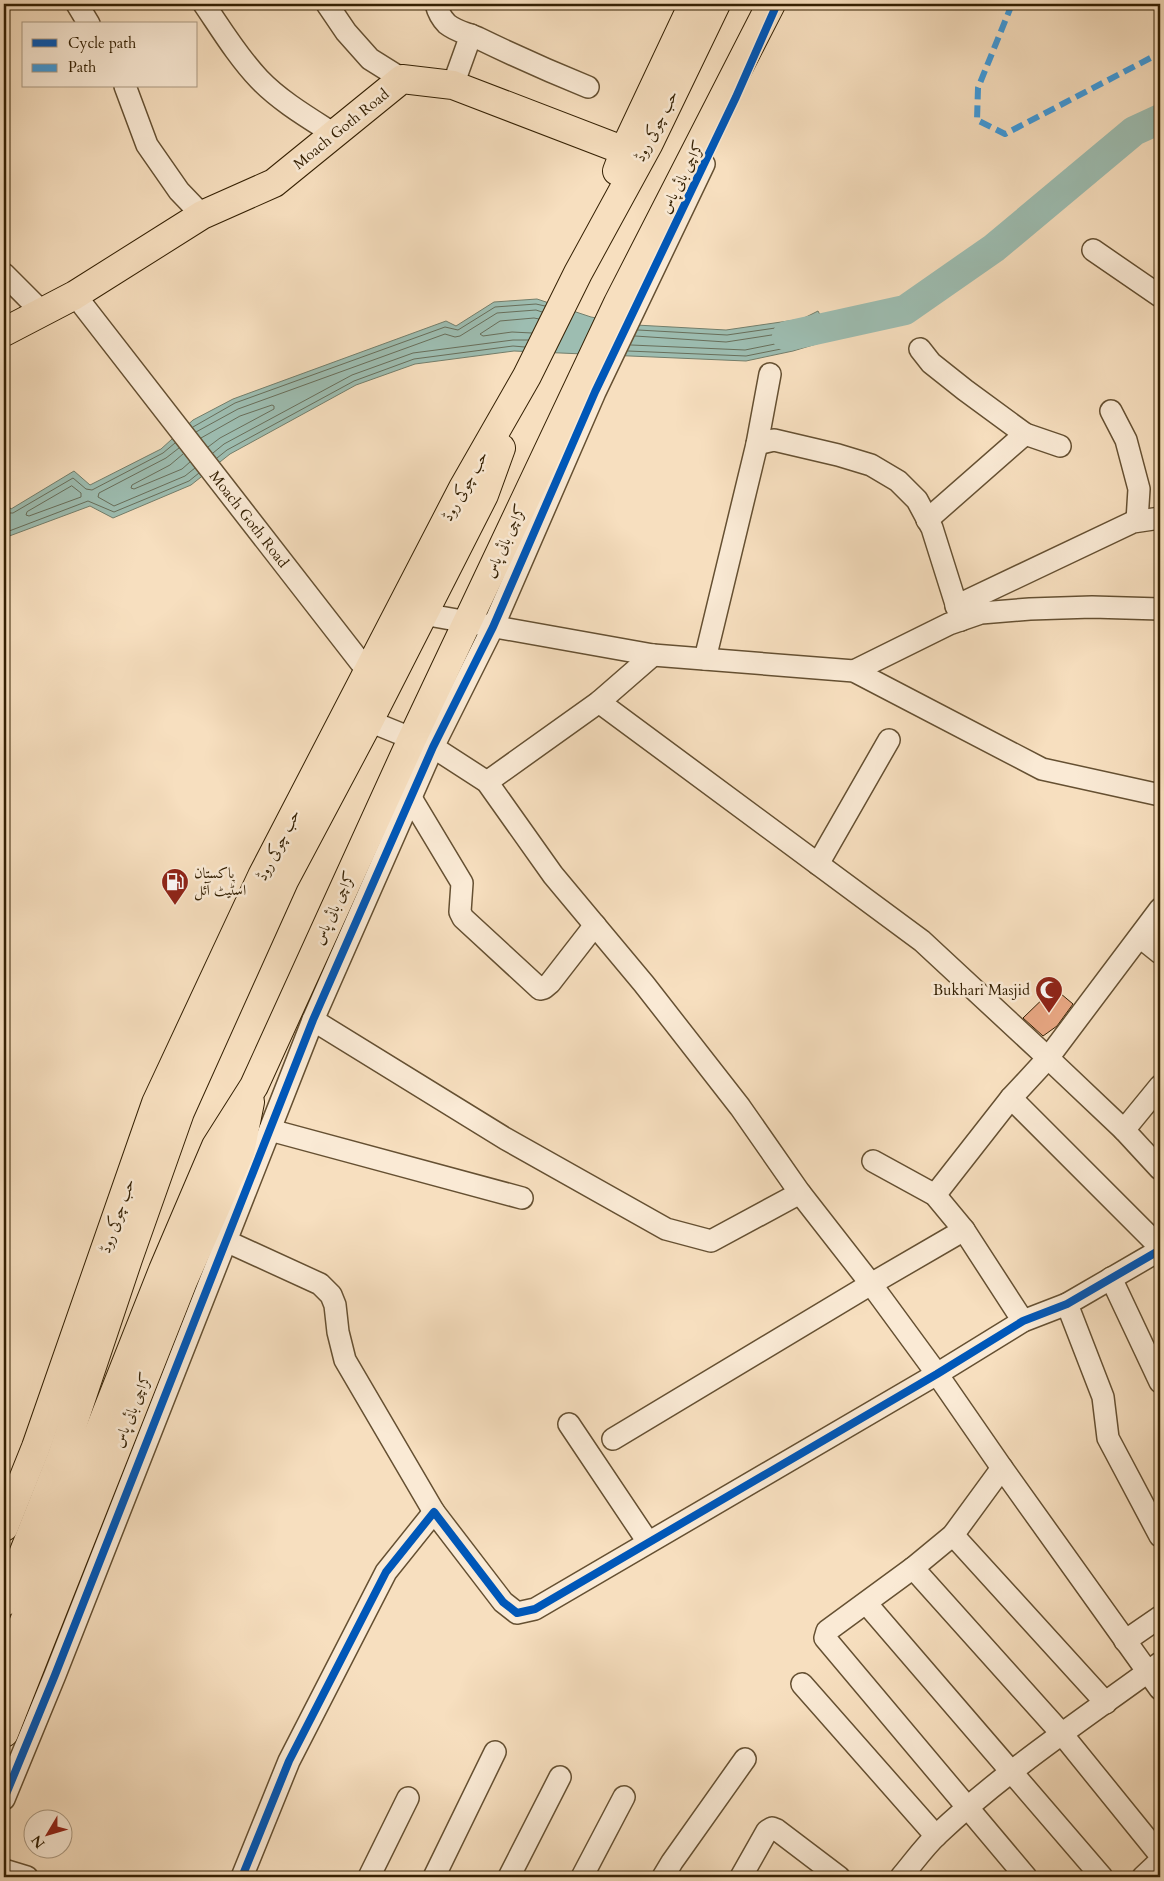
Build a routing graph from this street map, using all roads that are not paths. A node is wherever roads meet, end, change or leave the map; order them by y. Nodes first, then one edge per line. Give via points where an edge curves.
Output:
1 (77, 4) edge
2 (204, 4) edge
3 (327, 4) edge
4 (436, 4) edge
5 (694, 4) edge
6 (716, 4) edge
7 (771, 4) edge
8 (776, 4) edge
9 (88, 22) edge
10 (471, 35) junction
11 (402, 79) junction
12 (453, 85) junction
13 (588, 87) dead end
14 (127, 88) edge
15 (334, 134) junction
16 (625, 151) junction
17 (202, 215) junction
18 (1093, 250) dead end
19 (4, 274) edge
20 (574, 280) junction
21 (75, 295) junction
22 (1160, 296) edge
23 (628, 302) junction
24 (42, 312) junction
25 (4, 332) edge
26 (920, 349) dead end
27 (530, 370) junction
28 (770, 374) dead end
29 (1111, 411) dead end
30 (1025, 434) junction
31 (757, 444) junction
32 (1060, 446) dead end
33 (1160, 518) edge
34 (927, 520) junction
35 (1138, 521) junction
36 (1160, 609) edge
37 (959, 613) junction
38 (423, 614) junction
39 (480, 624) junction
40 (654, 656) junction
41 (705, 659) junction
42 (854, 670) junction
43 (368, 672) junction
44 (599, 702) junction
45 (369, 721) junction
46 (889, 740) dead end
47 (423, 743) junction
48 (487, 782) junction
49 (1160, 794) edge
50 (411, 798) junction
51 (818, 864) junction
52 (1160, 909) edge
53 (595, 925) junction
54 (1140, 937) junction
55 (1160, 953) edge
56 (313, 1020) junction
57 (1048, 1058) junction
58 (1160, 1086) edge
59 (1011, 1098) junction
60 (270, 1130) junction
61 (1124, 1130) junction
62 (1158, 1160) edge
63 (872, 1162) dead end
64 (800, 1193) junction
65 (935, 1195) junction
66 (522, 1198) dead end
67 (964, 1230) junction
68 (205, 1231) junction
69 (1160, 1249) edge
70 (1111, 1278) junction
71 (871, 1284) junction
72 (1067, 1304) junction
73 (1023, 1321) junction
74 (937, 1374) junction
75 (1160, 1382) edge
76 (569, 1424) dead end
77 (613, 1440) dead end
78 (1002, 1468) junction
79 (434, 1512) junction
80 (4, 1527) edge
81 (953, 1535) junction
82 (1160, 1536) edge
83 (648, 1542) junction
84 (913, 1568) junction
85 (4, 1602) edge
86 (866, 1603) junction
87 (1160, 1617) edge
88 (1125, 1641) junction
89 (1154, 1668) edge
90 (4, 1672) edge
91 (802, 1684) dead end
92 (1160, 1689) edge
93 (1106, 1703) junction
94 (4, 1733) edge
95 (1062, 1734) junction
96 (495, 1752) dead end
97 (745, 1759) dead end
98 (1012, 1772) junction
99 (560, 1777) dead end
100 (408, 1798) dead end
101 (624, 1798) dead end
102 (4, 1799) edge
103 (967, 1808) junction
104 (936, 1836) junction
105 (1160, 1855) edge
106 (1160, 1861) edge
107 (4, 1870) edge
108 (27, 1877) edge
109 (242, 1877) edge
110 (369, 1877) edge
111 (434, 1877) edge
112 (508, 1877) edge
113 (582, 1877) edge
114 (663, 1877) edge
115 (740, 1877) edge
116 (839, 1877) edge
117 (901, 1877) edge
118 (1026, 1877) edge
119 (1102, 1877) edge
120 (1143, 1877) edge

1 - 9 street
2 - 15 street via 260,80 309,119
3 - 11 street via 370,59
4 - 10 street via 438,13 447,23 459,32
5 - 16 main road, حب چوکی روڈ
6 - 20 main road, حب چوکی روڈ via 649,143
7 - 23 main road, کراچی بائی پاس
8 - 23 street via 736,97
10 - 12 street
10 - 13 street
11 - 12 main road, Moach Goth Road
11 - 15 main road, Moach Goth Road
12 - 16 main road, Moach Goth Road
14 - 17 street via 147,145 179,191
15 - 17 main road, Moach Goth Road via 274,183
16 - 20 main road, حب چوکی روڈ
17 - 21 main road, Moach Goth Road
18 - 22 street
19 - 24 street
20 - 27 main road, حب چوکی روڈ
21 - 24 main road, Moach Goth Road
21 - 43 street, Moach Goth Road
23 - 39 main road, کراچی بائی پاس
24 - 25 main road, Moach Goth Road
26 - 30 street via 965,390
27 - 38 main road via 484,496
27 - 43 main road, حب چوکی روڈ via 463,488
28 - 31 street
29 - 35 street via 1126,440 1139,489
30 - 32 street
30 - 34 street
31 - 34 street via 774,440 871,465 898,480 916,500
31 - 41 street
33 - 35 street
34 - 37 street
35 - 37 street
36 - 37 street via 1030,609
37 - 42 street via 949,624
38 - 39 street
38 - 45 main road
39 - 40 street
39 - 47 main road, کراچی بائی پاس
40 - 41 street
40 - 44 street
41 - 42 street
42 - 49 street via 1042,769
43 - 80 main road, حب چوکی روڈ via 262,876 156,1103 36,1447
44 - 48 street
44 - 51 street
45 - 47 street
45 - 85 main road via 284,881 180,1112 62,1456
46 - 51 street
47 - 48 street
47 - 50 street
47 - 68 main road, کراچی بائی پاس via 320,938 254,1086 216,1146
48 - 53 street via 552,875
50 - 53 street via 462,884 460,912 463,918 540,989 550,983
50 - 56 street
51 - 57 street via 922,941
52 - 54 street
53 - 64 street via 740,1107
54 - 55 street
54 - 57 street
56 - 60 street
56 - 64 street via 506,1139 666,1229 711,1240
57 - 59 street
57 - 61 street
58 - 61 street
59 - 65 street
59 - 69 street
60 - 66 street
60 - 68 street
61 - 62 street
63 - 65 street
64 - 71 street
65 - 67 street
67 - 71 street
67 - 73 street
68 - 79 street via 320,1284 331,1296 345,1360
68 - 90 main road, کراچی بائی پاس
68 - 94 main road, کراچی بائی پاس
68 - 102 street via 55,1675
69 - 70 street
70 - 72 street
70 - 75 street
71 - 74 street
71 - 77 street
72 - 73 street
72 - 82 street via 1103,1397 1108,1438
73 - 74 street
74 - 78 street
74 - 83 street
76 - 83 street
78 - 81 street
78 - 88 street
79 - 83 street via 503,1602 517,1613 534,1609
79 - 109 street via 386,1572 289,1761
81 - 84 street
81 - 93 street
84 - 86 street
84 - 95 street
86 - 98 street
86 - 103 street via 827,1631 826,1638
87 - 88 street
88 - 89 street
89 - 92 street
89 - 93 street
91 - 104 street
93 - 95 street
95 - 98 street
95 - 105 street
96 - 111 street
97 - 114 street
98 - 103 street
98 - 119 street
99 - 112 street
100 - 110 street
101 - 113 street
103 - 104 street
103 - 118 street
104 - 117 street
106 - 120 street
107 - 108 street
115 - 116 street via 767,1831 772,1828

